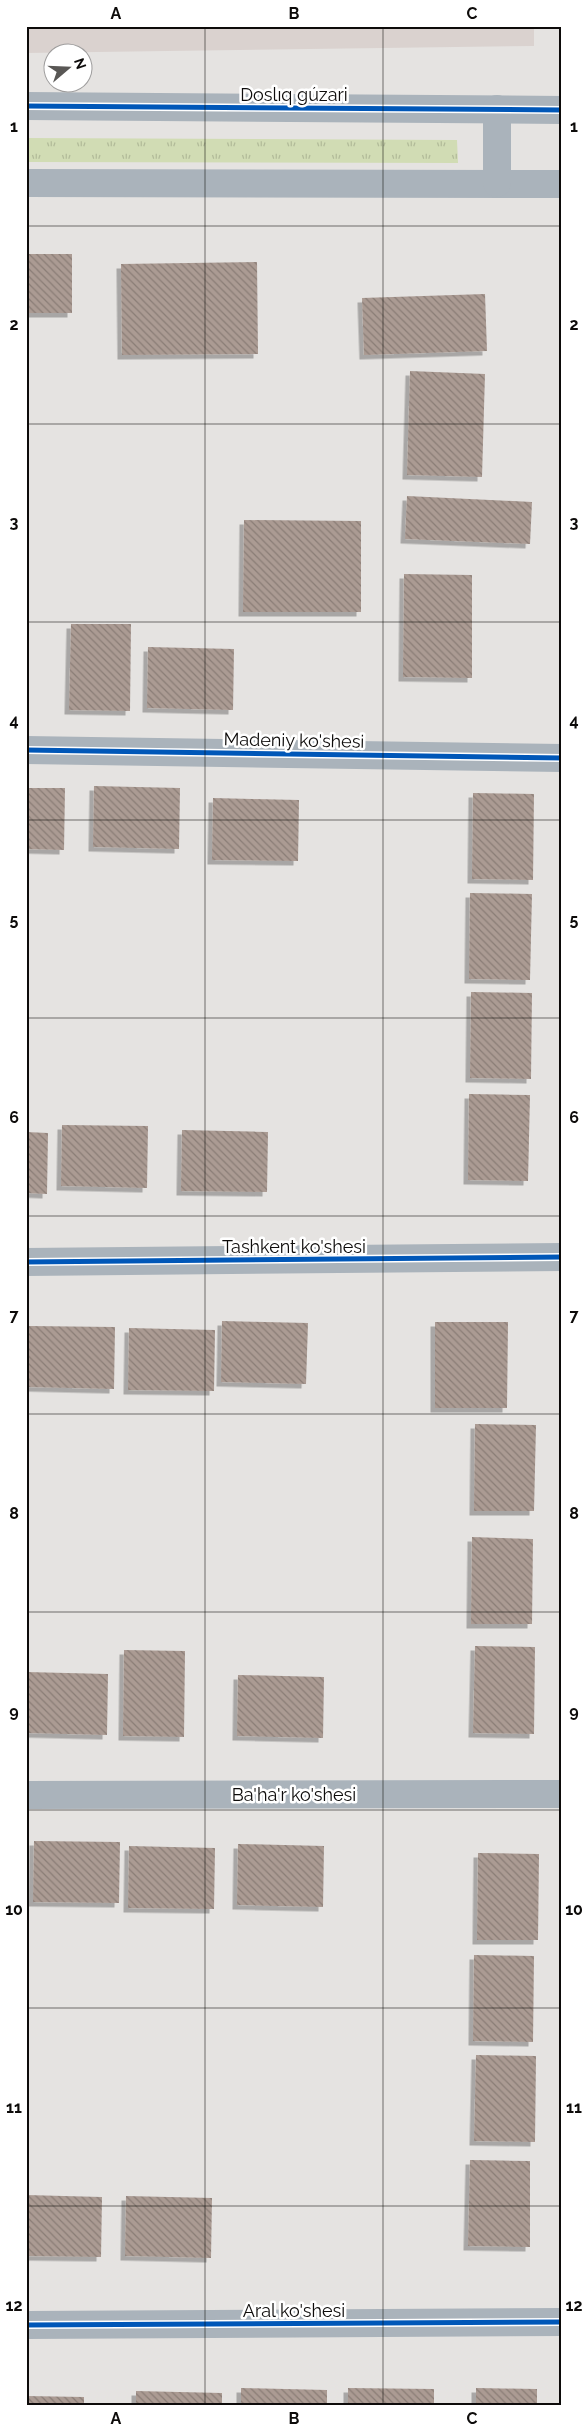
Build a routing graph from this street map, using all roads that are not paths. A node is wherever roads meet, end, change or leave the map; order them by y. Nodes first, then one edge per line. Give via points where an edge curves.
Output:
1 (26, 106) edge
2 (497, 109) junction
3 (562, 110) edge
4 (26, 182) edge
5 (497, 183) junction
6 (562, 184) edge
7 (26, 750) edge
8 (562, 758) edge
9 (562, 1257) edge
10 (26, 1262) edge
11 (26, 1794) edge
12 (562, 1794) edge
13 (562, 2322) edge
14 (26, 2325) edge

1 - 2 street, Doslıq gúzari
2 - 3 street, Doslıq gúzari
2 - 5 street
4 - 5 street
5 - 6 street
7 - 8 street, Madeniy ko'shesi
9 - 10 street, Tashkent ko'shesi
11 - 12 street, Ba'ha'r ko'shesi
13 - 14 street, Aral ko'shesi

